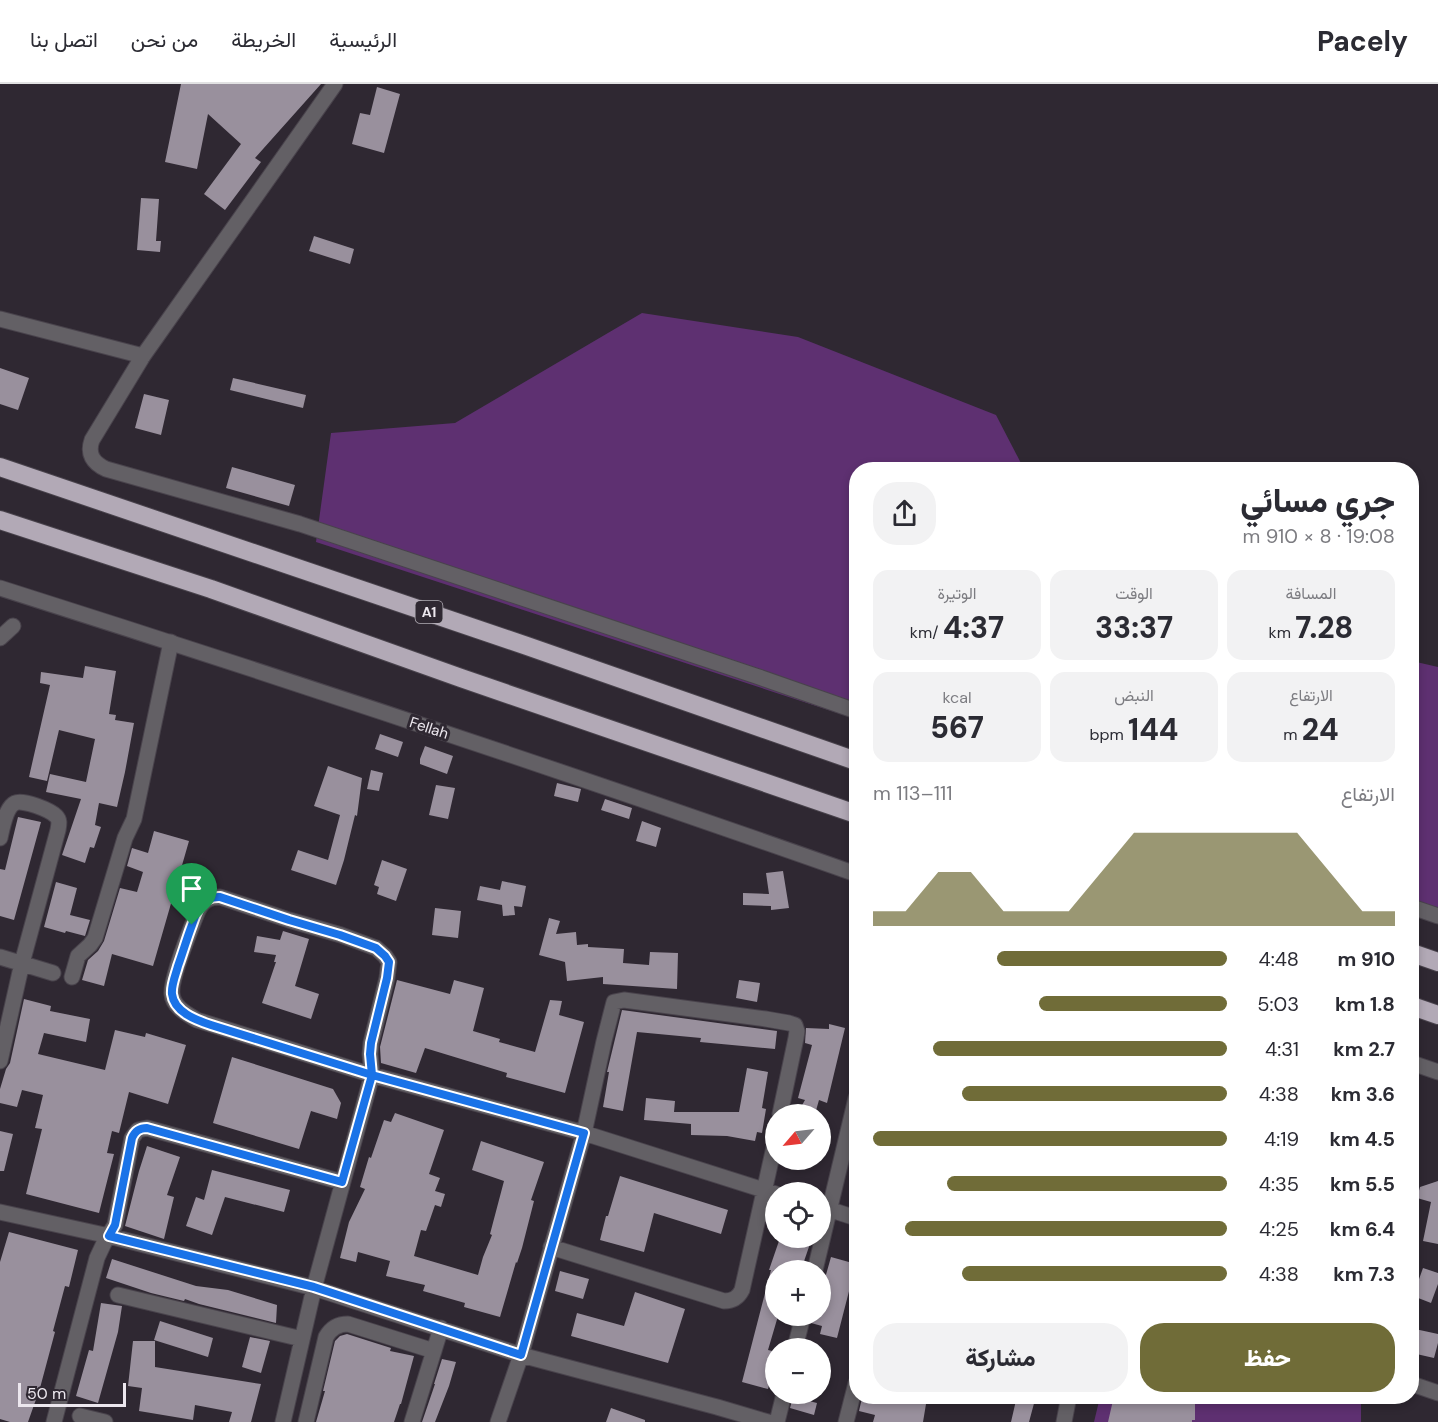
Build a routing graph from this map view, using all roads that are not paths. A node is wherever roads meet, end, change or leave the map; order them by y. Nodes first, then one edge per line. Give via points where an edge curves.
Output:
1 (335, 84) edge
2 (0, 319) edge
3 (143, 356) junction
4 (0, 467) edge
5 (0, 520) edge
6 (0, 588) edge
7 (13, 626) dead end
8 (0, 638) edge
9 (171, 642) junction
10 (849, 709) edge
11 (849, 759) edge
12 (849, 812) edge
13 (0, 838) edge
14 (849, 872) edge
15 (1419, 909) edge
16 (1438, 916) edge
17 (1419, 955) edge
18 (0, 957) edge
19 (1438, 962) edge
20 (22, 963) junction
21 (53, 973) dead end
22 (72, 978) dead end
23 (1419, 1008) edge
24 (1438, 1015) edge
25 (0, 1061) edge
26 (1419, 1066) edge
27 (1438, 1072) edge
28 (372, 1075) junction
29 (782, 1104) edge
30 (849, 1123) edge
31 (584, 1133) junction
32 (342, 1182) junction
33 (831, 1187) edge
34 (765, 1191) edge
35 (765, 1210) edge
36 (831, 1210) edge
37 (0, 1212) edge
38 (849, 1216) edge
39 (109, 1236) junction
40 (551, 1247) junction
41 (314, 1287) junction
42 (118, 1295) dead end
43 (441, 1328) junction
44 (302, 1340) junction
45 (434, 1351) junction
46 (521, 1355) junction
47 (1419, 1386) edge
48 (1438, 1393) edge
49 (782, 1404) edge
50 (851, 1404) edge
51 (1067, 1404) edge
52 (717, 1407) junction
53 (80, 1416) dead end
54 (54, 1422) edge
55 (105, 1422) edge
56 (283, 1422) edge
57 (306, 1422) edge
58 (412, 1422) edge
59 (498, 1422) edge
60 (712, 1422) edge
61 (768, 1422) edge
62 (777, 1422) edge
63 (846, 1422) edge
64 (1064, 1422) edge

1 - 3 street
2 - 3 street
3 - 10 street via 89,447 101,467 300,524
4 - 11 highway, A1
5 - 12 highway via 211,589
6 - 9 street, Fellah
7 - 8 street
9 - 14 street, Fellah
9 - 22 street via 134,819 93,942 78,956
13 - 20 street via 16,802 40,808 58,820
15 - 16 street
17 - 19 highway
18 - 20 street
20 - 21 street
20 - 25 street
23 - 24 highway
26 - 27 street
28 - 28 street via 371,1043 389,962 385,956 376,948 230,900 213,897 201,904 174,980 172,994 184,1013
28 - 31 street
28 - 32 street
29 - 31 street via 796,1038 795,1025 621,1000 615,1001
30 - 33 street
31 - 34 street
31 - 40 street
32 - 39 street via 142,1128 132,1138 115,1225
32 - 41 street
35 - 40 street via 742,1290 730,1301
36 - 38 street
37 - 39 street
39 - 41 street
39 - 54 street via 97,1258
40 - 46 street
41 - 43 street
41 - 44 street
42 - 44 street
43 - 45 street
43 - 46 street
44 - 56 street
45 - 57 street via 348,1324 338,1326 326,1337
45 - 58 street
46 - 52 street
46 - 59 street
47 - 48 street
49 - 62 street
50 - 63 street
51 - 64 street
52 - 60 street
52 - 61 street
53 - 55 street

